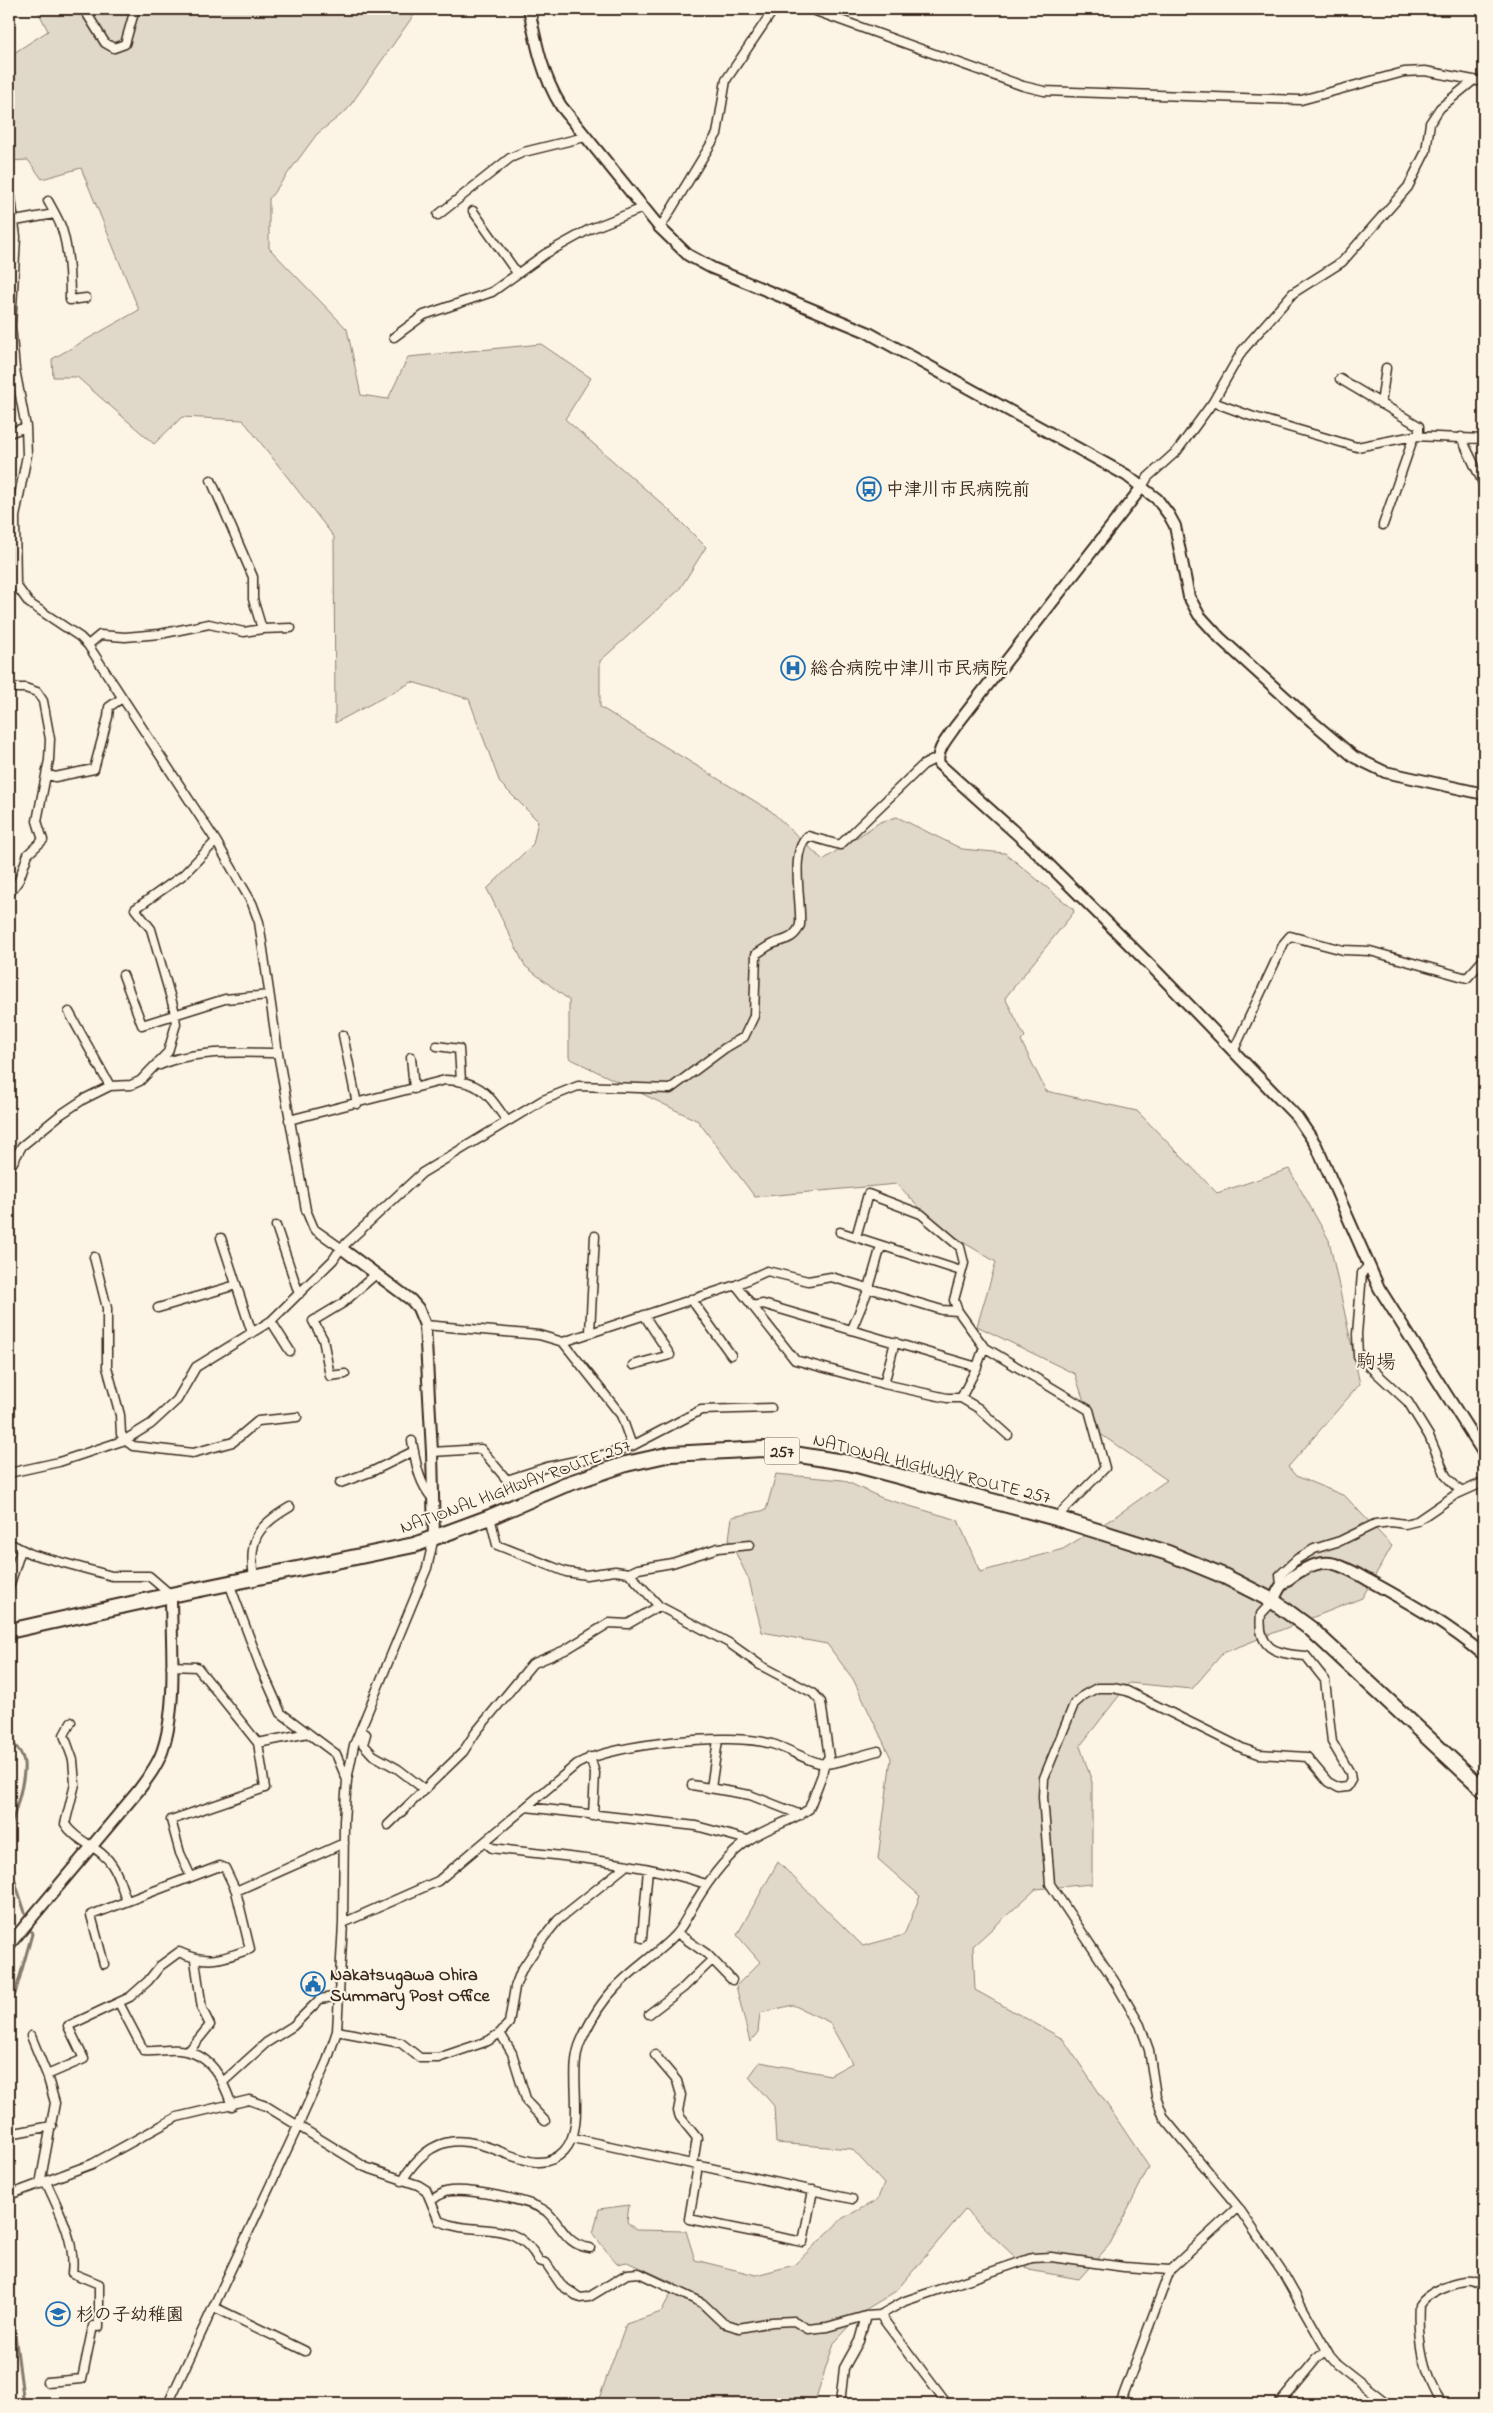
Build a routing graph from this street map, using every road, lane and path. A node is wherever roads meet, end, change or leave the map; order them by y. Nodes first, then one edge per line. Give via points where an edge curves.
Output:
1 (84, 9) edge
2 (135, 9) edge
3 (529, 9) edge
4 (774, 9) edge
5 (810, 9) edge
6 (1474, 80) junction
7 (1484, 82) edge
8 (585, 137) junction
9 (9, 184) edge
10 (48, 201) dead end
11 (644, 208) junction
12 (473, 211) dead end
13 (54, 214) junction
14 (438, 215) dead end
15 (15, 221) junction
16 (660, 228) junction
17 (517, 273) junction
18 (86, 298) dead end
19 (10, 326) edge
20 (394, 338) dead end
21 (1386, 368) dead end
22 (1340, 379) dead end
23 (1213, 402) junction
24 (1381, 404) junction
25 (26, 427) junction
26 (9, 433) edge
27 (1416, 436) junction
28 (1461, 437) junction
29 (1484, 439) edge
30 (211, 480) dead end
31 (1484, 485) edge
32 (1142, 486) junction
33 (1383, 524) dead end
34 (291, 628) dead end
35 (262, 629) junction
36 (88, 645) junction
37 (9, 688) edge
38 (122, 698) junction
39 (937, 758) junction
40 (47, 774) junction
41 (1484, 794) edge
42 (216, 841) junction
43 (9, 894) edge
44 (1484, 959) edge
45 (123, 975) dead end
46 (270, 995) junction
47 (69, 1012) dead end
48 (175, 1015) junction
49 (343, 1035) dead end
50 (437, 1046) dead end
51 (1233, 1052) junction
52 (278, 1054) junction
53 (411, 1057) dead end
54 (156, 1067) junction
55 (461, 1081) junction
56 (110, 1086) junction
57 (414, 1089) junction
58 (357, 1104) junction
59 (289, 1120) junction
60 (507, 1121) junction
61 (9, 1169) edge
62 (276, 1226) dead end
63 (840, 1232) dead end
64 (594, 1236) dead end
65 (221, 1238) dead end
66 (856, 1238) junction
67 (882, 1246) junction
68 (341, 1248) junction
69 (94, 1257) dead end
70 (1369, 1265) junction
71 (961, 1271) junction
72 (376, 1274) junction
73 (236, 1285) junction
74 (736, 1286) junction
75 (868, 1288) junction
76 (299, 1294) junction
77 (691, 1299) junction
78 (752, 1306) junction
79 (158, 1308) dead end
80 (958, 1310) junction
81 (644, 1315) junction
82 (272, 1322) junction
83 (426, 1325) junction
84 (852, 1329) junction
85 (590, 1332) junction
86 (252, 1333) junction
87 (563, 1342) junction
88 (894, 1342) junction
89 (984, 1347) junction
90 (290, 1351) dead end
91 (731, 1355) dead end
92 (633, 1365) dead end
93 (977, 1367) junction
94 (345, 1374) dead end
95 (884, 1384) junction
96 (961, 1398) junction
97 (771, 1408) dead end
98 (296, 1417) dead end
99 (1008, 1435) dead end
100 (125, 1440) junction
101 (412, 1441) dead end
102 (632, 1446) junction
103 (414, 1451) junction
104 (432, 1452) junction
105 (1484, 1454) edge
106 (9, 1473) edge
107 (1484, 1482) edge
108 (340, 1483) dead end
109 (1462, 1492) junction
110 (434, 1499) junction
111 (290, 1507) dead end
112 (490, 1516) junction
113 (1056, 1518) junction
114 (434, 1537) junction
115 (9, 1542) edge
116 (750, 1545) dead end
117 (21, 1550) junction
118 (629, 1574) junction
119 (254, 1578) junction
120 (229, 1583) junction
121 (1281, 1585) junction
122 (9, 1587) edge
123 (171, 1595) junction
124 (1273, 1601) junction
125 (659, 1606) junction
126 (9, 1631) edge
127 (1484, 1655) edge
128 (171, 1666) junction
129 (71, 1722) dead end
130 (360, 1730) junction
131 (308, 1733) junction
132 (718, 1740) junction
133 (258, 1743) junction
134 (878, 1751) dead end
135 (590, 1757) junction
136 (824, 1764) junction
137 (347, 1780) junction
138 (692, 1785) dead end
139 (711, 1788) junction
140 (424, 1789) junction
141 (1484, 1790) edge
142 (526, 1808) junction
143 (801, 1815) junction
144 (593, 1816) junction
145 (388, 1825) dead end
146 (748, 1840) junction
147 (485, 1842) junction
148 (344, 1843) junction
149 (91, 1846) junction
150 (627, 1865) junction
151 (648, 1868) junction
152 (191, 1877) junction
153 (706, 1884) junction
154 (236, 1892) junction
155 (127, 1902) junction
156 (343, 1923) junction
157 (677, 1933) junction
158 (642, 1938) dead end
159 (11, 1943) edge
160 (195, 1960) junction
161 (712, 1960) junction
162 (104, 1964) dead end
163 (732, 1980) dead end
164 (340, 1996) junction
165 (119, 2003) junction
166 (649, 2014) dead end
167 (337, 2031) junction
168 (500, 2033) junction
169 (31, 2036) dead end
170 (188, 2052) junction
171 (655, 2055) dead end
172 (47, 2075) junction
173 (224, 2081) junction
174 (232, 2106) junction
175 (545, 2121) dead end
176 (52, 2126) junction
177 (298, 2126) junction
178 (9, 2134) edge
179 (573, 2138) junction
180 (696, 2165) junction
181 (402, 2181) junction
182 (43, 2183) junction
183 (813, 2190) junction
184 (9, 2195) edge
185 (852, 2199) dead end
186 (432, 2200) junction
187 (1238, 2208) junction
188 (590, 2248) dead end
189 (1170, 2270) junction
190 (1484, 2286) edge
191 (214, 2307) junction
192 (880, 2315) junction
193 (866, 2316) junction
194 (306, 2351) dead end
195 (1326, 2351) junction
196 (47, 2382) dead end
197 (168, 2404) edge
198 (840, 2404) edge
199 (947, 2404) edge
200 (1120, 2404) edge
201 (1279, 2404) edge
202 (1388, 2404) edge
203 (1442, 2404) edge

1 - 2 street via 105,43 114,48 124,44
3 - 8 street via 550,89
4 - 16 street via 726,80 717,134
5 - 6 street via 1044,91 1301,100 1404,72 1425,71
6 - 7 street
6 - 23 street via 1440,108 1430,123 1426,151 1408,188 1342,262 1293,293 1242,351
8 - 11 street
8 - 14 street via 510,158
9 - 15 street
10 - 13 street
11 - 16 street
11 - 17 street via 590,229
12 - 17 street
13 - 15 street
13 - 18 street via 65,241 70,300
15 - 19 street
16 - 32 street via 688,256 867,332
17 - 20 street via 492,292 424,315
19 - 25 street
21 - 24 street
22 - 24 street
23 - 27 street via 1357,447
23 - 32 street via 1177,451
24 - 27 street via 1419,426
25 - 26 street
25 - 36 street via 27,455 16,517 16,585 29,603
27 - 28 street
27 - 33 street
28 - 29 street
28 - 31 street
30 - 35 street via 253,577 253,599
32 - 39 street via 955,727
32 - 41 street via 1157,500 1175,526 1189,597 1199,616 1301,712 1354,757 1385,772
34 - 35 street
35 - 36 street via 244,632 209,624 160,634 100,635
36 - 38 street
37 - 40 street via 37,692 43,701 50,739
38 - 40 street via 109,706 94,770 55,777
38 - 42 street
39 - 51 street via 943,769 1028,844
39 - 60 street via 923,765 840,845 808,836 802,841 797,857 800,925 796,934 756,954 754,1016 744,1037 670,1089 578,1086 543,1100
40 - 43 street via 37,821 43,840 28,854 22,873
42 - 46 street via 252,903 259,922
42 - 48 street via 183,875 136,909 151,929
44 - 51 street via 1467,978 1370,951 1343,950 1290,936 1284,942
45 - 48 street via 142,1024
46 - 48 street via 225,999
46 - 52 street
47 - 56 street
48 - 54 street via 176,1024 168,1052
49 - 58 street
50 - 55 street via 459,1049
51 - 70 street via 1282,1100 1316,1145
52 - 54 street via 230,1053 187,1057
52 - 59 street
53 - 57 street
54 - 56 street via 131,1085
55 - 57 street via 445,1080
55 - 60 street via 480,1087
56 - 61 street via 60,1115 22,1146
57 - 58 street
58 - 59 street
59 - 68 street via 309,1222
60 - 68 street via 422,1173
62 - 76 street
63 - 66 street
64 - 85 street
65 - 73 street
66 - 67 street
66 - 71 street via 868,1194 922,1214 960,1247 964,1262
67 - 71 street
67 - 75 street
68 - 72 street
68 - 76 street
69 - 100 street via 107,1308 107,1367
70 - 105 street via 1379,1288
70 - 109 street via 1362,1273 1358,1356 1408,1402 1429,1436 1446,1476
71 - 80 street via 954,1300
72 - 83 street via 418,1308
72 - 94 street via 343,1303 313,1322 323,1339 330,1376
73 - 79 street
73 - 86 street
74 - 75 street via 767,1271 808,1281 831,1277
74 - 77 street
74 - 78 street
75 - 80 street via 942,1310
75 - 84 street
76 - 82 street
77 - 81 street
77 - 91 street
78 - 84 street via 763,1304
78 - 95 street via 795,1360
80 - 89 street
81 - 85 street
81 - 92 street via 670,1355
82 - 86 street
82 - 90 street
83 - 87 street via 539,1334
83 - 104 street
84 - 88 street
85 - 87 street
86 - 100 street via 196,1367 177,1400 152,1424
87 - 102 street via 621,1415
88 - 93 street
88 - 95 street
89 - 93 street
89 - 113 street via 1089,1410 1105,1468
93 - 96 street
95 - 96 street via 947,1398
96 - 99 street via 978,1408
97 - 102 street via 700,1410
98 - 100 street via 258,1421 233,1442 193,1453 133,1446
100 - 106 street via 59,1462
101 - 103 street
102 - 104 street via 507,1480 481,1449
103 - 108 street
103 - 110 street via 418,1474
104 - 110 street
107 - 109 street
109 - 121 street via 1416,1521 1375,1524 1314,1549 1280,1574
110 - 114 street
111 - 119 street via 267,1520 252,1546
112 - 113 highway, NATIONAL HIGHWAY ROUTE 257 / 257 via 564,1485 626,1464 671,1454 764,1449 849,1463
112 - 114 highway, NATIONAL HIGHWAY ROUTE 257 / 257
112 - 118 street via 497,1545 566,1572 614,1571
113 - 124 highway, NATIONAL HIGHWAY ROUTE 257 / 257 via 1168,1553
114 - 119 highway, NATIONAL HIGHWAY ROUTE 257 / 257 via 414,1545
114 - 130 street via 427,1568
115 - 117 street
116 - 118 street via 718,1548
117 - 122 street
117 - 123 street via 112,1576 150,1576
118 - 125 street
119 - 120 highway, NATIONAL HIGHWAY ROUTE 257 / 257
120 - 123 highway, NATIONAL HIGHWAY ROUTE 257 / 257
120 - 131 street via 281,1713
121 - 124 street
121 - 127 street via 1313,1565 1330,1563 1350,1570 1445,1625
123 - 126 highway, NATIONAL HIGHWAY ROUTE 257 / 257
123 - 128 street
124 - 141 highway, NATIONAL HIGHWAY ROUTE 257 / 257 via 1311,1629
124 - 187 street via 1261,1614 1260,1634 1266,1645 1275,1650 1306,1656 1325,1680 1332,1742 1350,1773 1348,1787 1340,1788 1328,1782 1307,1757 1259,1754 1244,1749 1127,1691 1113,1688 1097,1688 1074,1704 1044,1778 1050,1884 1140,2025 1164,2118
125 - 136 street via 813,1693 821,1702 828,1757
125 - 140 street via 628,1624 609,1623 565,1650 532,1664 463,1752
128 - 133 street via 198,1667
128 - 149 street via 171,1707 162,1752 138,1791
129 - 149 street via 64,1735 75,1784 65,1824 71,1833
130 - 137 street
130 - 140 street via 366,1734 363,1744 366,1750
131 - 133 street
131 - 137 street via 336,1754
132 - 135 street via 630,1747
132 - 136 street via 751,1739
132 - 139 street
133 - 152 street via 265,1788 171,1820
134 - 136 street
135 - 142 street via 577,1764
135 - 144 street via 595,1773
136 - 143 street via 809,1809
137 - 148 street
138 - 139 street
139 - 143 street via 750,1795
140 - 145 street
142 - 144 street
142 - 147 street
143 - 146 street
144 - 146 street via 696,1826
146 - 153 street
147 - 150 street via 492,1848
147 - 156 street via 438,1881
148 - 154 street
148 - 156 street
149 - 155 street via 112,1864
149 - 159 street
150 - 151 street
150 - 168 street via 558,1920 541,1941 521,1971 508,2022
151 - 153 street
151 - 158 street
152 - 154 street via 220,1866 225,1868
152 - 155 street
153 - 157 street
154 - 160 street via 250,1949 224,1958
155 - 162 street via 91,1915
156 - 164 street
157 - 161 street
157 - 179 street via 615,1988 588,2026 575,2067
160 - 165 street via 179,1952 160,1966 136,1992
160 - 170 street via 202,2008 210,2025
161 - 163 street
161 - 166 street
164 - 167 street
164 - 173 street via 320,1999 293,2026 266,2043
165 - 170 street via 144,2051
165 - 172 street via 68,2026 84,2059
167 - 168 street via 400,2043 420,2058 438,2058 488,2041
167 - 177 street via 328,2061
168 - 175 street via 512,2053 527,2102
169 - 172 street
170 - 173 street via 210,2063
171 - 180 street via 677,2081 681,2095 680,2117 697,2138
172 - 176 street via 55,2103
173 - 174 street
174 - 177 street via 249,2100 266,2106
174 - 182 street via 176,2117 114,2153
176 - 178 street
176 - 182 street
177 - 181 street via 365,2167
177 - 191 street
179 - 180 street
179 - 181 street via 564,2152 548,2161 528,2161 464,2140 443,2142 421,2158
180 - 183 street
180 - 183 street via 689,2219 804,2242
181 - 186 street via 426,2190
182 - 184 street
182 - 196 street via 61,2216 74,2260 72,2273 99,2284 99,2327 93,2326 82,2379
183 - 185 street
186 - 188 street via 445,2192 458,2191 537,2205 548,2213 572,2243
186 - 193 street via 439,2221 451,2226 501,2230 526,2241 561,2285 580,2298 589,2298 632,2272 702,2303 723,2323 739,2328 794,2321 808,2329
187 - 189 street
187 - 195 street via 1284,2276
189 - 192 street via 1051,2257 1032,2258 905,2301
189 - 200 street
190 - 203 street via 1464,2281 1439,2290 1422,2300 1420,2305 1420,2330 1428,2373
191 - 194 street
191 - 197 street
192 - 193 street
192 - 199 street
193 - 198 street via 859,2341 844,2368
195 - 201 street
195 - 202 street via 1337,2364

